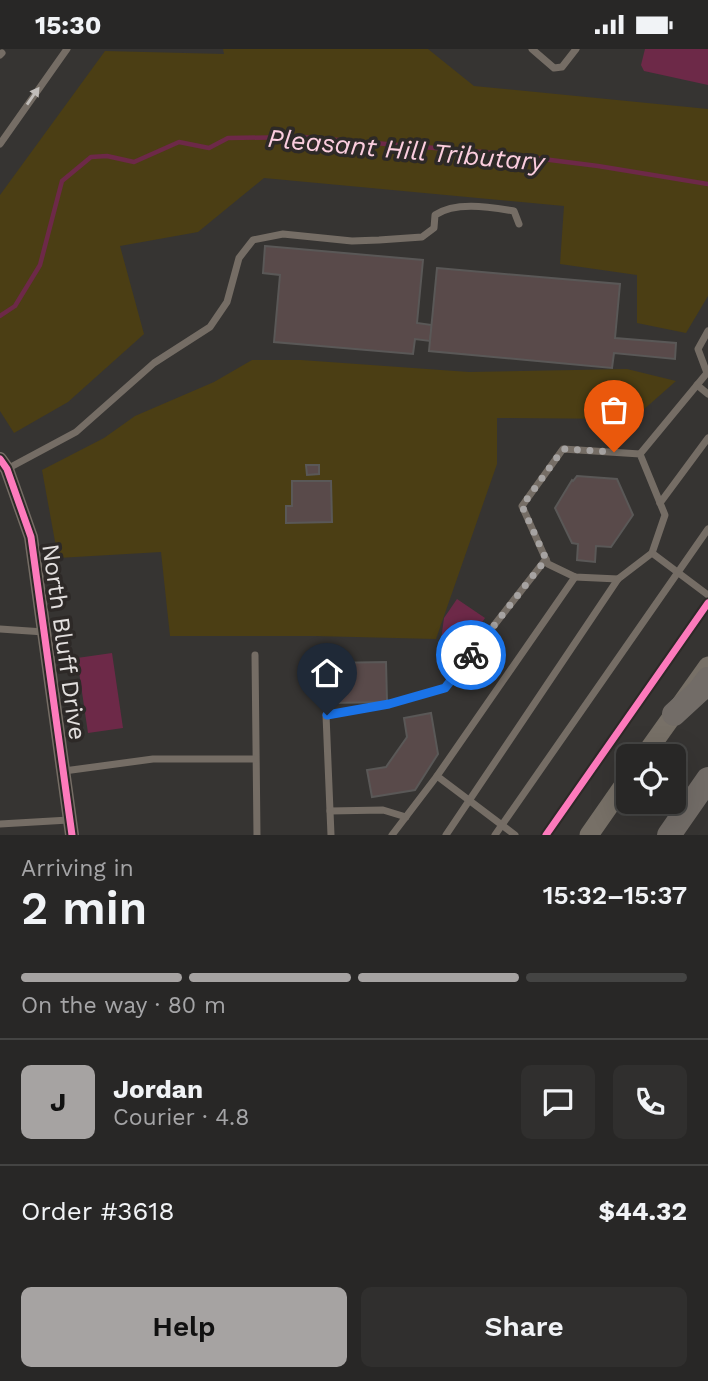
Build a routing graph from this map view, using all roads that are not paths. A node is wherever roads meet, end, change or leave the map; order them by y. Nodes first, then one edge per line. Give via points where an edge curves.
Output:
1 (67, 49) edge
2 (532, 49) edge
3 (576, 49) edge
4 (0, 144) edge
5 (519, 224) dead end
6 (708, 331) edge
7 (696, 385) junction
8 (708, 394) edge
9 (708, 438) edge
10 (640, 454) junction
11 (3, 464) edge
12 (660, 503) junction
13 (708, 529) edge
14 (652, 553) junction
15 (546, 559) junction
16 (678, 571) junction
17 (575, 577) junction
18 (618, 579) junction
19 (708, 595) edge
20 (0, 629) edge
21 (45, 632) junction
22 (255, 655) dead end
23 (708, 666) edge
24 (708, 679) edge
25 (674, 714) junction
26 (653, 744) edge
27 (255, 759) junction
28 (63, 771) junction
29 (437, 776) junction
30 (708, 779) edge
31 (616, 796) edge
32 (469, 801) junction
33 (330, 811) junction
34 (406, 817) junction
35 (69, 820) junction
36 (0, 824) edge
37 (501, 826) junction
38 (72, 835) edge
39 (257, 835) edge
40 (331, 835) edge
41 (392, 835) edge
42 (446, 835) edge
43 (495, 835) edge
44 (515, 835) edge
45 (589, 835) edge
46 (669, 835) edge

4 -> 1 lane
2 - 3 lane via 554,68 562,67
5 - 11 lane via 514,211 446,208 435,215 434,228 422,237 352,241 283,234 253,240 239,258 227,302 210,327 154,363 76,432
6 - 7 lane via 698,349 706,373
7 - 8 lane
7 - 10 lane
9 - 12 lane
10 - 12 lane
10 - 15 lane via 563,449 522,506
11 - 21 street, North Bluff Drive via 31,537
12 - 14 lane via 665,515
13 - 16 lane
14 - 16 lane
14 - 18 lane
15 - 17 lane
15 - 33 lane via 445,688 327,715
16 - 19 lane
16 - 37 lane
17 - 18 lane
17 - 29 lane
18 - 32 lane
20 - 21 lane
21 - 28 street, North Bluff Drive
22 - 27 lane
23 - 25 main road
24 - 25 highway
25 - 26 main road
27 - 28 lane via 153,759
27 - 39 lane
28 - 35 street, North Bluff Drive
29 - 32 lane
29 - 34 lane
30 - 46 highway
31 - 45 main road
32 - 37 lane
32 - 42 lane
33 - 34 lane via 383,810
33 - 40 lane
34 - 41 lane
35 - 36 lane
35 - 38 street, North Bluff Drive
37 - 43 lane
37 - 44 lane

